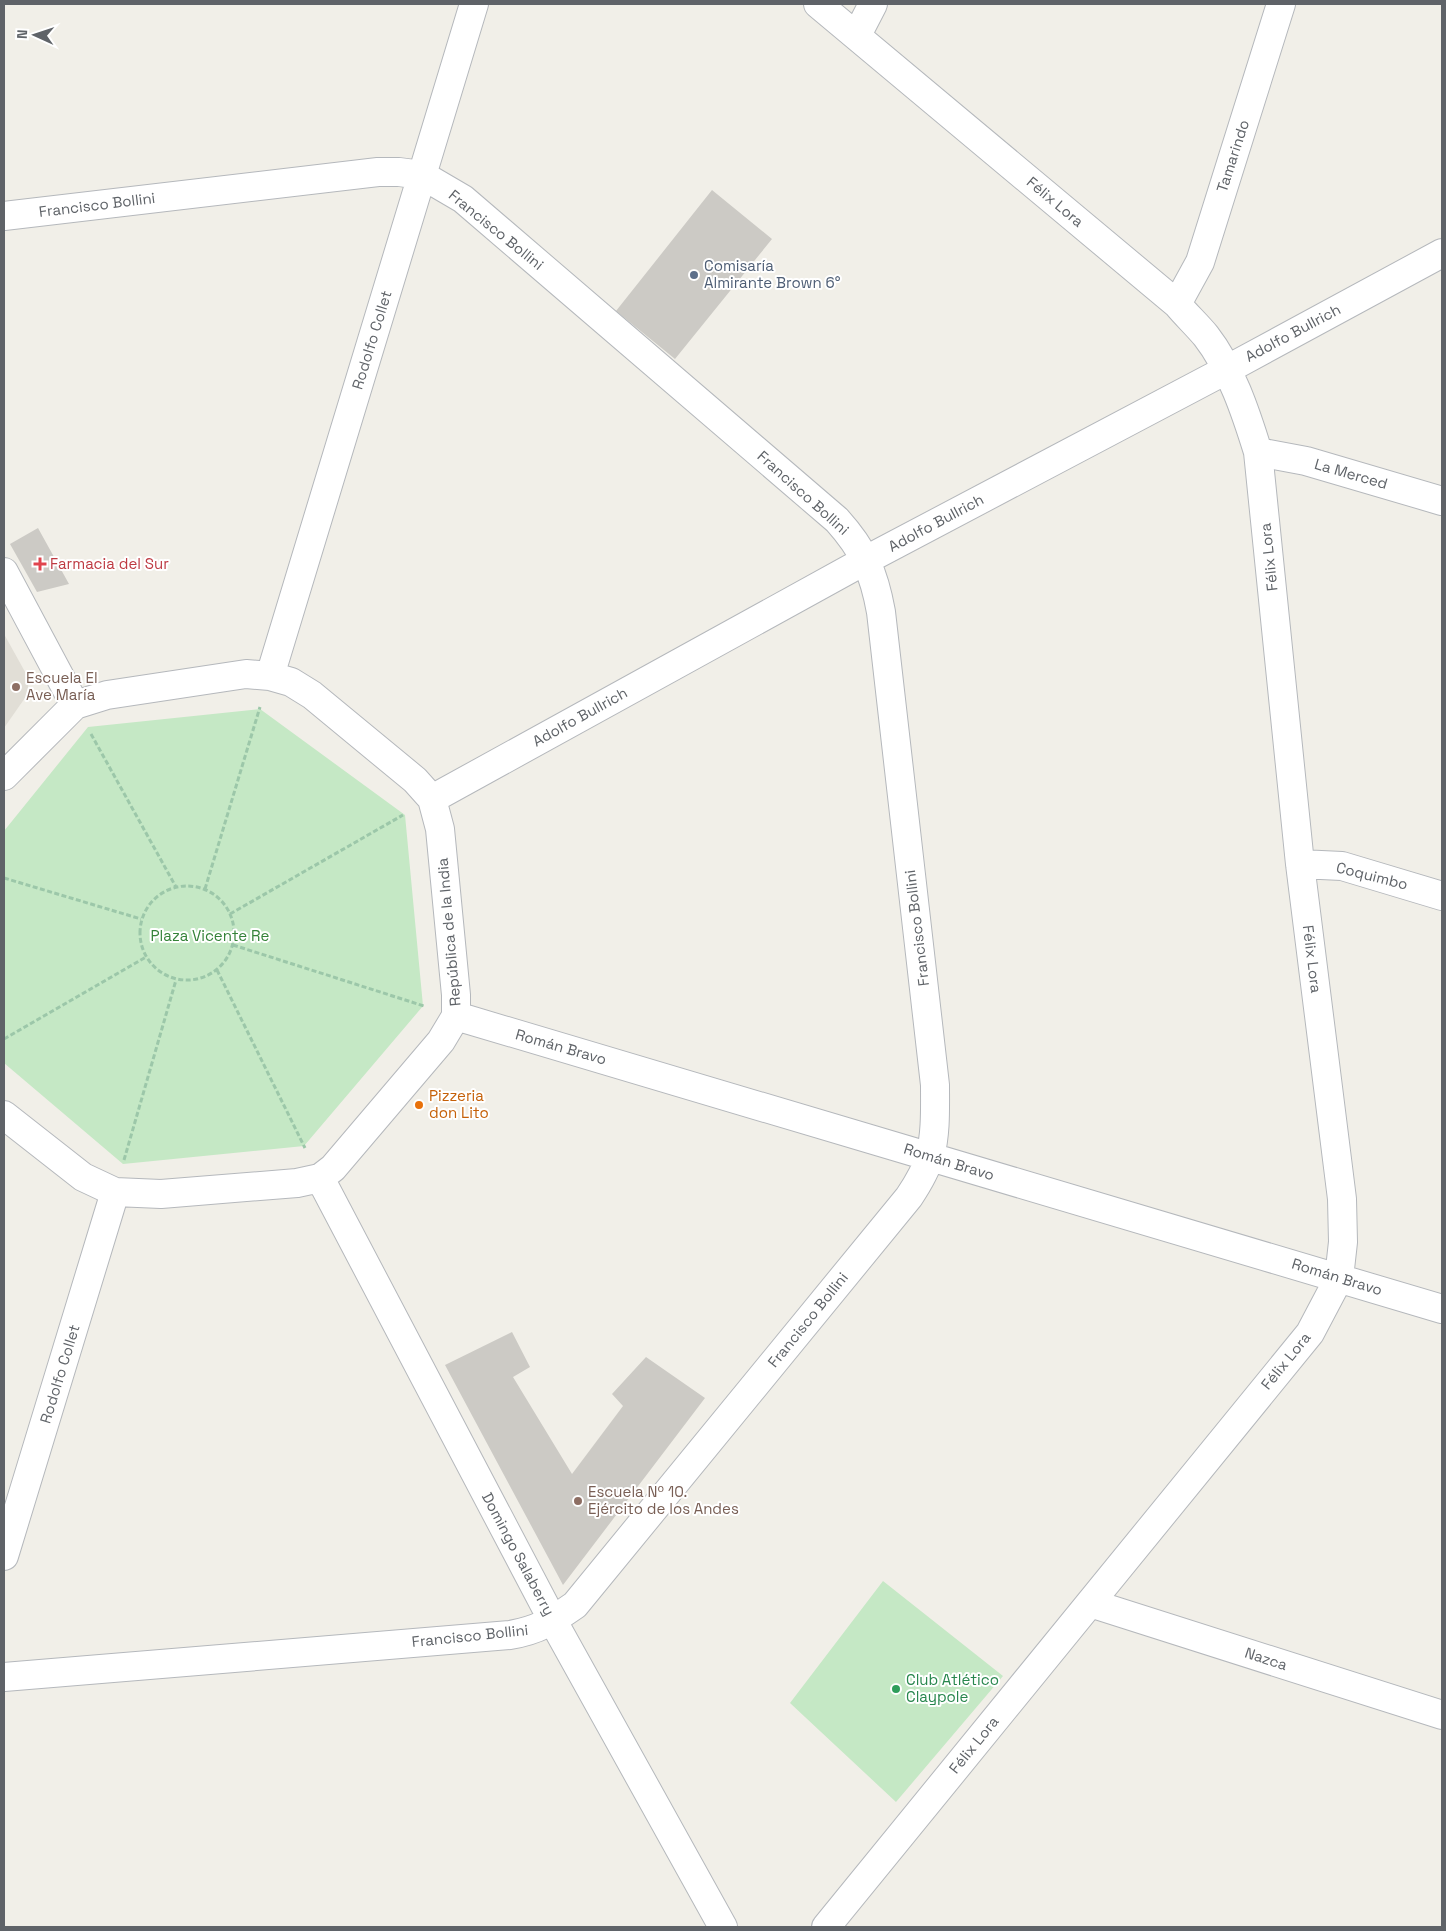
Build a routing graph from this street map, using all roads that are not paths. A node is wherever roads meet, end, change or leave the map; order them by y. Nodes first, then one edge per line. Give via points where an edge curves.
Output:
1 (474, 4) edge
2 (818, 4) edge
3 (874, 4) edge
4 (1281, 4) edge
5 (857, 35) junction
6 (422, 175) junction
7 (4, 216) edge
8 (1442, 253) edge
9 (1177, 304) junction
10 (1226, 370) junction
11 (1258, 452) junction
12 (1442, 501) edge
13 (866, 560) junction
14 (4, 572) edge
15 (270, 676) junction
16 (75, 705) junction
17 (4, 776) edge
18 (432, 799) junction
19 (1300, 864) junction
20 (1442, 896) edge
21 (456, 1016) junction
22 (4, 1115) edge
23 (930, 1157) junction
24 (320, 1178) junction
25 (115, 1192) junction
26 (1339, 1278) junction
27 (1442, 1308) edge
28 (4, 1556) edge
29 (1090, 1603) junction
30 (552, 1621) junction
31 (4, 1677) edge
32 (1442, 1715) edge
33 (723, 1927) edge
34 (826, 1927) edge

1 - 6 street, Rodolfo Collet
2 - 5 street, Félix Lora
3 - 5 street
4 - 9 street, Tamarindo via 1200,262
5 - 9 street, Félix Lora
6 - 7 street, Francisco Bollini via 378,172
6 - 13 street, Francisco Bollini via 463,199 837,520 851,535
6 - 15 street, Rodolfo Collet
8 - 10 street, Adolfo Bullrich
9 - 10 street, Félix Lora via 1206,336
10 - 11 street, Félix Lora via 1244,409
10 - 13 street, Adolfo Bullrich
11 - 12 street, La Merced via 1306,461
11 - 19 street, Félix Lora
13 - 18 street, Adolfo Bullrich
13 - 23 street, Francisco Bollini via 876,584 881,612 935,1086 936,1121
14 - 16 street
15 - 16 street, República de la India via 246,674 108,695
15 - 18 street, República de la India via 291,682 312,695 415,780
16 - 17 street, República de la India
18 - 21 street, República de la India via 440,829
19 - 20 street, Coquimbo via 1342,866
19 - 26 street, Félix Lora via 1342,1199 1343,1242
21 - 23 street, Román Bravo
21 - 24 street, República de la India via 441,1041 333,1168
22 - 25 street via 83,1177
23 - 26 street, Román Bravo
23 - 30 street, Francisco Bollini via 909,1198 575,1605
24 - 25 street via 296,1183 161,1194
24 - 30 street, Domingo Salaberry
25 - 28 street, Rodolfo Collet
26 - 27 street, Román Bravo
26 - 29 street, Félix Lora via 1310,1333
29 - 32 street, Nazca
29 - 34 street, Félix Lora
30 - 31 street, Francisco Bollini via 531,1631 510,1635
30 - 33 street, Domingo Salaberry

